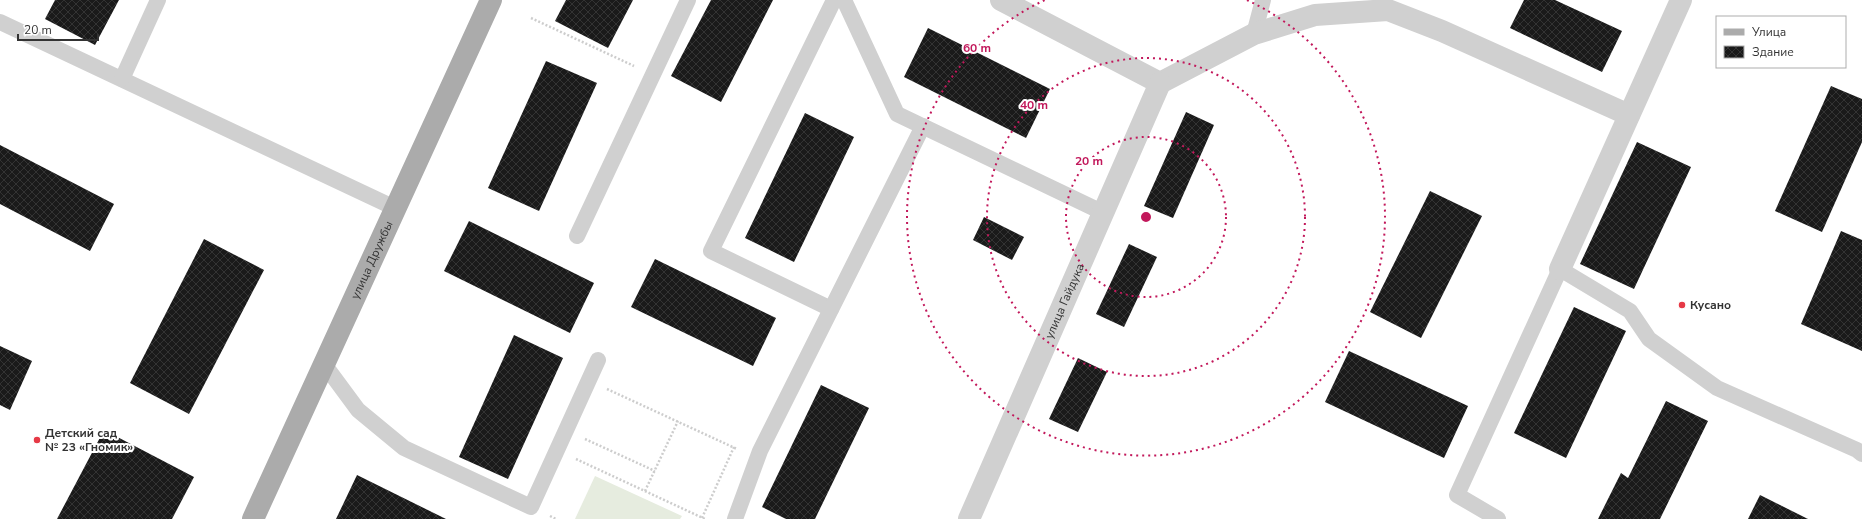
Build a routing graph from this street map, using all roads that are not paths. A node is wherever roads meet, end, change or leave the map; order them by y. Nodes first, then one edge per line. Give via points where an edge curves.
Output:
1 (158, 0) edge
2 (491, 0) edge
3 (688, 0) edge
4 (834, 0) edge
5 (844, 0) edge
6 (1001, 0) edge
7 (1263, 0) edge
8 (1681, 0) edge
9 (0, 22) edge
10 (1254, 34) junction
11 (122, 79) junction
12 (1160, 83) junction
13 (1629, 115) junction
14 (923, 126) junction
15 (395, 208) junction
16 (1104, 213) junction
17 (577, 236) dead end
18 (1560, 269) junction
19 (831, 309) junction
20 (598, 360) dead end
21 (324, 364) junction
22 (1862, 454) edge
23 (253, 519) edge
24 (735, 519) edge
25 (969, 519) edge
26 (1498, 519) edge

1 - 11 lane
2 - 15 main road, улица Дружбы
3 - 17 lane
4 - 19 lane via 711,251
5 - 14 lane via 897,114
6 - 12 street
7 - 10 lane
8 - 13 street
9 - 11 lane
10 - 12 street
10 - 13 street via 1315,15 1388,10 1442,31
11 - 15 lane
12 - 16 street, улица Гайдука
13 - 18 street
14 - 16 lane
14 - 19 lane
15 - 21 main road, улица Дружбы
16 - 25 street, улица Гайдука
18 - 22 lane via 1630,311 1648,339 1717,388
18 - 26 lane via 1457,495
19 - 24 lane via 758,458
20 - 21 lane via 531,507 404,448 358,410
21 - 23 main road, улица Дружбы

